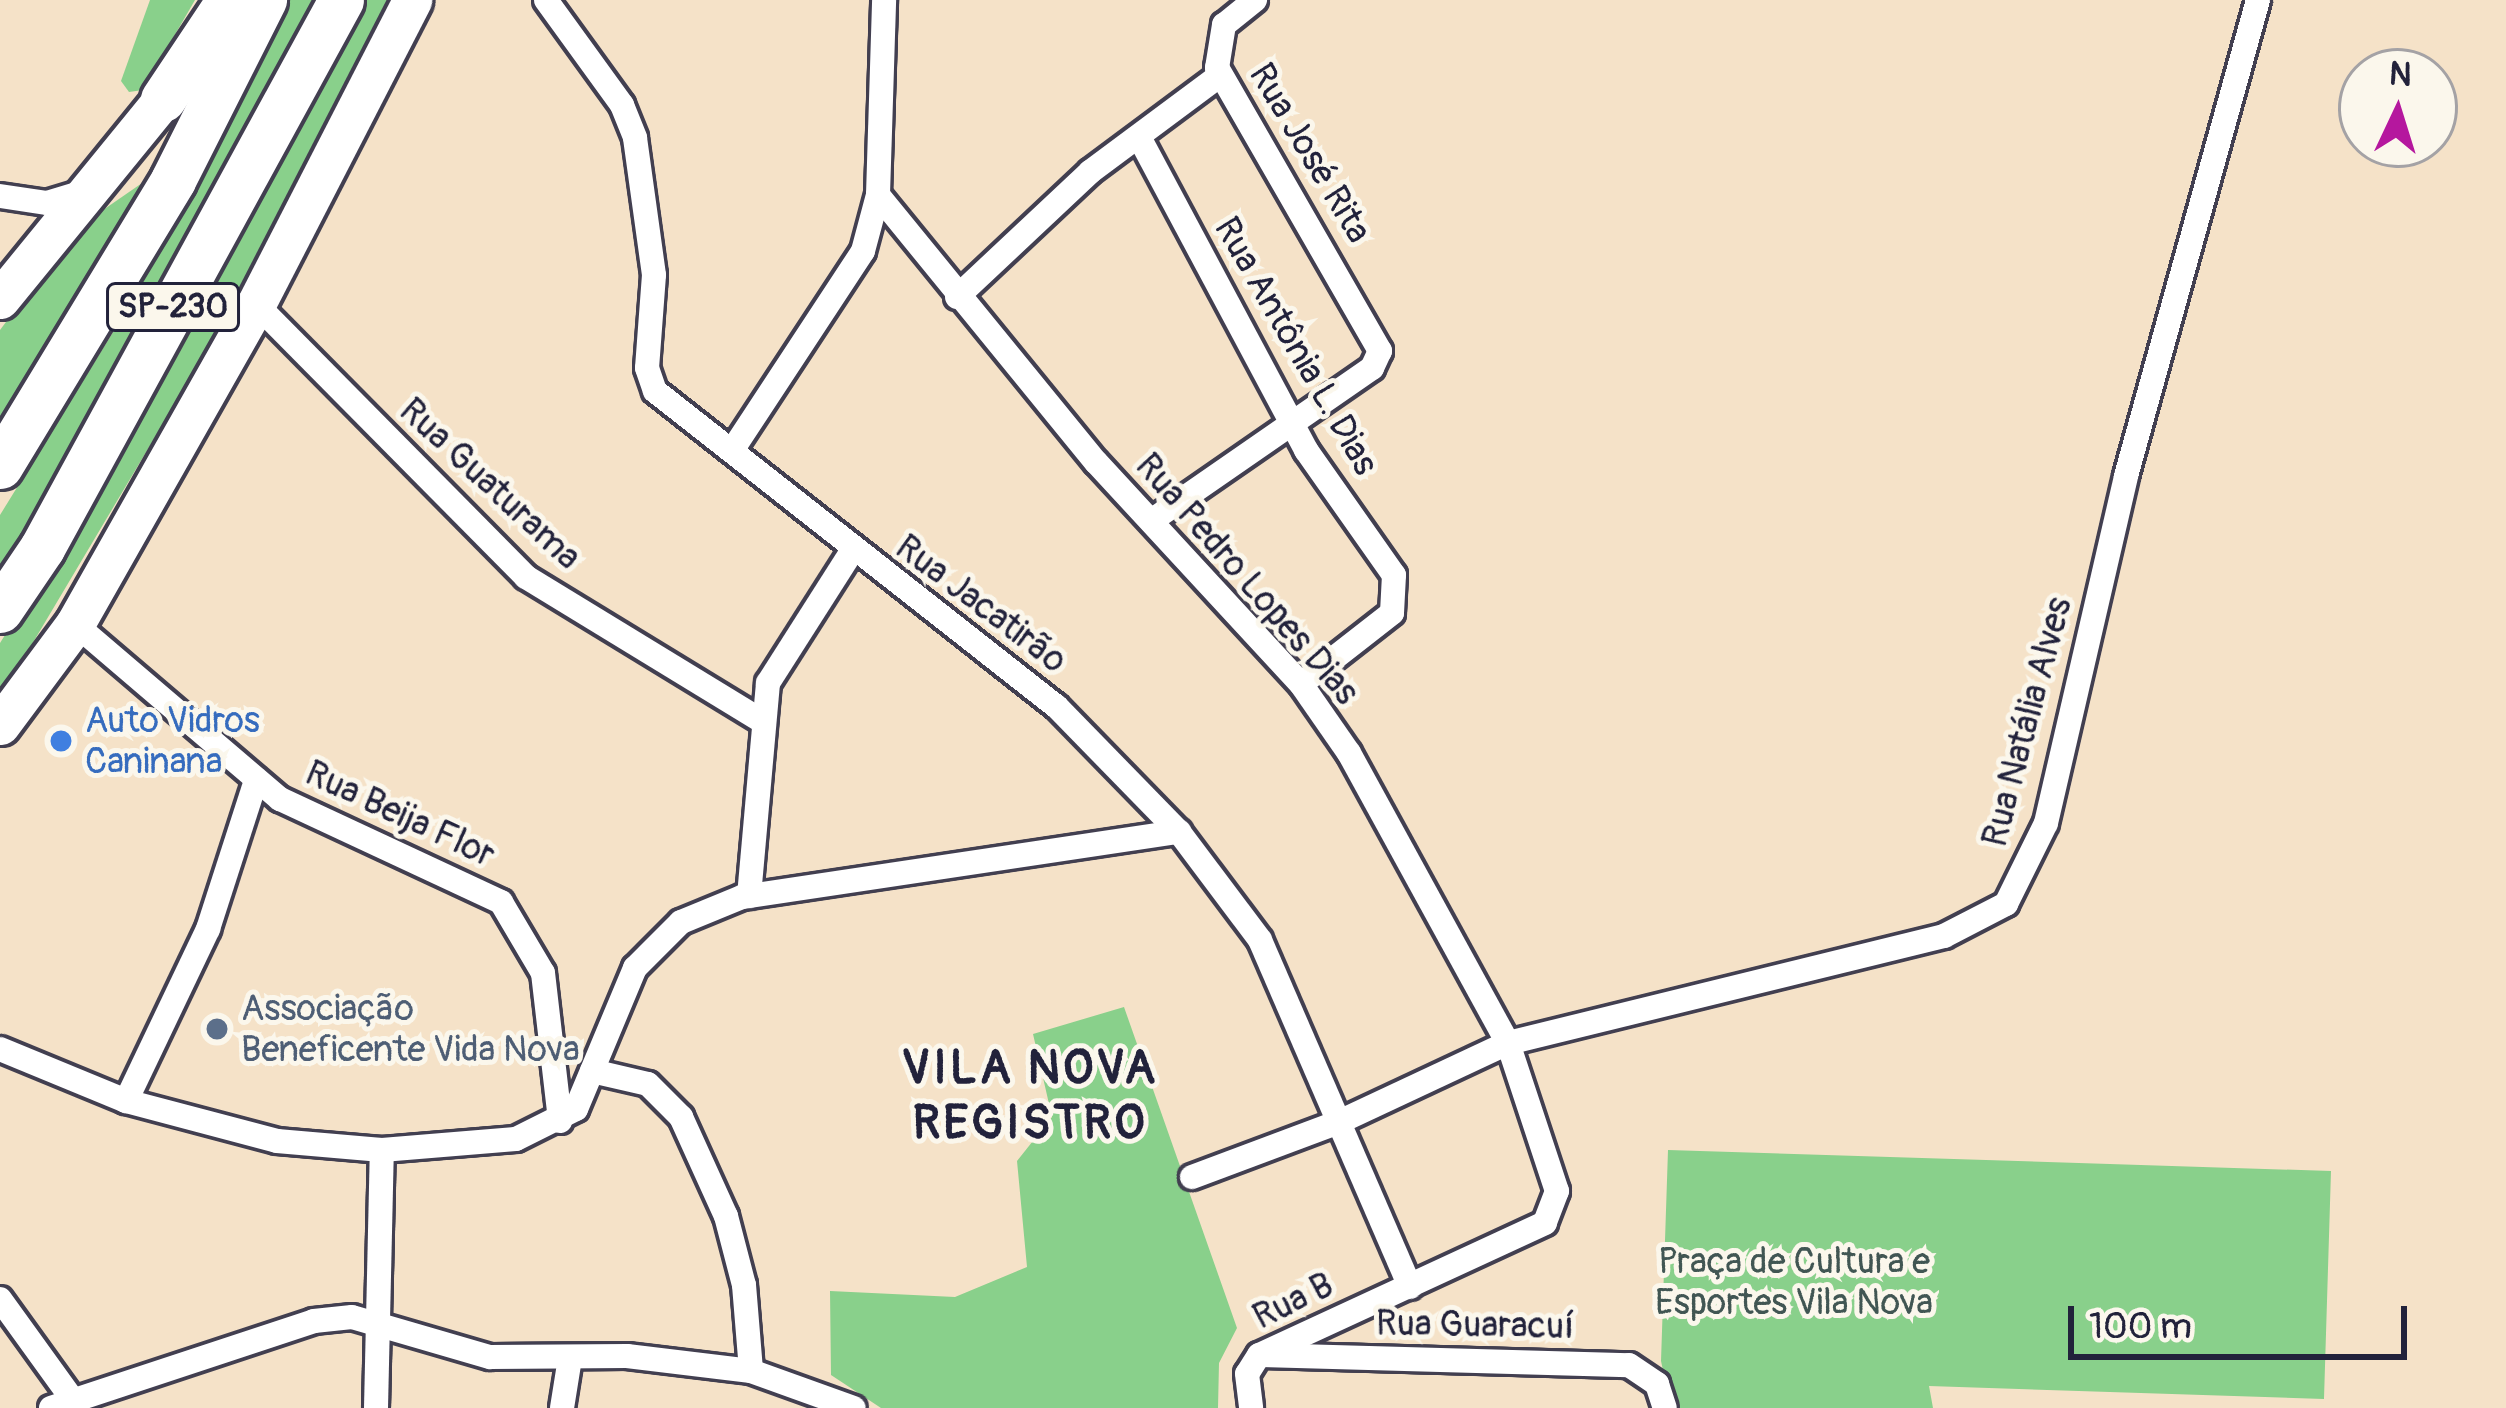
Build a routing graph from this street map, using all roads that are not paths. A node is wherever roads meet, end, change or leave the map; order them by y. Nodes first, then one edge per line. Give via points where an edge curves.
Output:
1 (229, 0) edge
2 (264, 0) edge
3 (341, 0) edge
4 (412, 0) edge
5 (546, 0) edge
6 (884, 0) edge
7 (1255, 0) edge
8 (2258, 0) edge
9 (1220, 75) junction
10 (163, 99) joint
11 (1138, 137) junction
12 (108, 172) junction
13 (878, 195) junction
14 (0, 196) edge
15 (0, 260) edge
16 (0, 275) edge
17 (957, 297) junction
18 (0, 299) edge
19 (256, 304) junction
20 (1289, 419) junction
21 (735, 446) junction
22 (0, 466) edge
23 (1150, 521) junction
24 (852, 551) junction
25 (0, 610) edge
26 (75, 623) junction
27 (1301, 685) junction
28 (760, 720) junction
29 (0, 725) edge
30 (256, 780) junction
31 (1179, 832) junction
32 (749, 896) junction
33 (1508, 1043) junction
34 (0, 1049) edge
35 (592, 1071) junction
36 (126, 1101) junction
37 (560, 1121) junction
38 (1339, 1122) junction
39 (382, 1150) junction
40 (1192, 1177) dead end
41 (1410, 1287) junction
42 (0, 1299) edge
43 (379, 1319) junction
44 (1259, 1355) junction
45 (570, 1358) junction
46 (751, 1371) junction
47 (62, 1403) edge
48 (376, 1408) edge
49 (562, 1408) edge
50 (854, 1408) edge
51 (1251, 1408) edge
52 (1665, 1408) edge

1 - 10 highway
2 - 22 highway, SP-230 via 173,180
3 - 25 highway, SP-230 via 42,548
4 - 19 main road
5 - 21 street, Rua Jacatirão via 622,105 635,138 654,275 650,379 663,399
6 - 13 street
7 - 9 street, Rua José Rita via 1223,25
8 - 33 street, Rua Natália Alves via 2126,476 2046,824 2006,904 1944,936
9 - 11 street
9 - 20 street, Rua José Rita via 1380,351 1372,368
10 - 12 main road
11 - 17 street
11 - 20 street, Rua Antônia L. Dias
12 - 14 street via 66,202
12 - 18 main road
13 - 17 street, Rua Pedro Lopes Dias
13 - 21 street via 846,287
15 - 16 street
17 - 23 street, Rua Pedro Lopes Dias
19 - 26 main road
19 - 28 street, Rua Guaturama via 526,577
20 - 23 street
20 - 27 street, Rua Antônia L. Dias via 1397,587 1385,620
21 - 24 street, Rua Jacatirão
23 - 27 street, Rua Pedro Lopes Dias
24 - 28 street via 778,664
24 - 31 street, Rua Jacatirão via 1066,715
26 - 29 main road
26 - 30 street, Rua Beija Flor
27 - 33 street, Rua Pedro Lopes Dias via 1359,771
28 - 32 street
30 - 36 street, Rua Beija Flor via 208,928
30 - 37 street, Rua Beija Flor via 319,821 487,891 515,917 543,973
31 - 32 street
31 - 38 street, Rua Jacatirão via 1260,940
32 - 35 street via 680,922 653,944
33 - 38 street, Rua Natália Alves
33 - 41 street, Rua Pedro Lopes Dias via 1557,1192 1556,1212
34 - 36 street
35 - 37 street via 576,1109
35 - 46 street via 648,1084 681,1118 726,1216 744,1285
36 - 39 street via 277,1141
37 - 39 street via 516,1139
38 - 40 street, Rua Natália Alves
38 - 41 street, Rua Jacatirão
39 - 43 street
41 - 44 street, Rua B
42 - 47 street
43 - 45 street via 469,1354
43 - 47 street via 314,1321
43 - 48 street
44 - 51 street, Rua B via 1246,1374
44 - 52 street, Rua Guaracuí via 1629,1365 1651,1377
45 - 46 street
45 - 49 street
46 - 50 street

